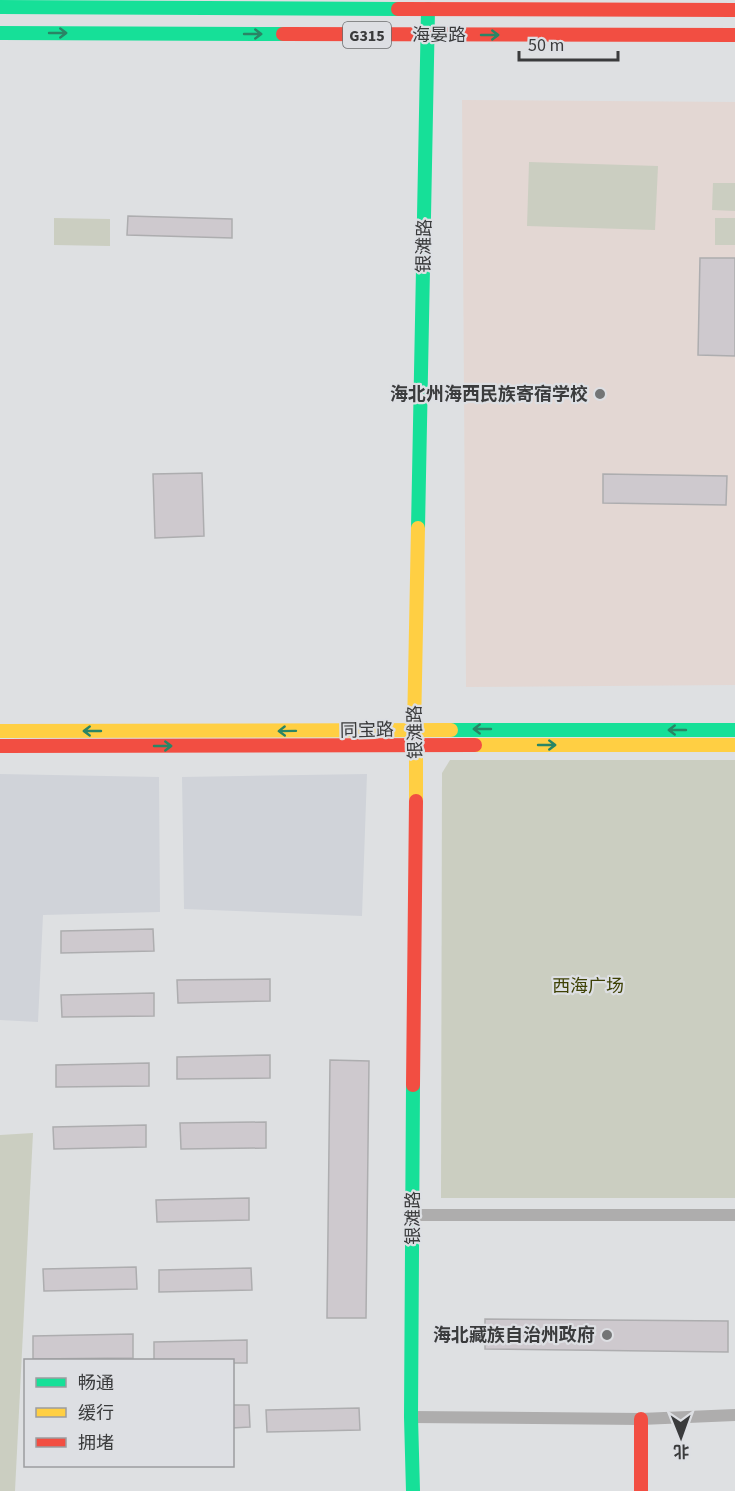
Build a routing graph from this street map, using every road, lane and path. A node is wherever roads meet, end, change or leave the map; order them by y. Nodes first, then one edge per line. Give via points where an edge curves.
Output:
1 (303, 4) edge
2 (333, 4) edge
3 (0, 7) edge
4 (428, 9) junction
5 (735, 10) edge
6 (0, 33) edge
7 (304, 34) junction
8 (333, 34) junction
9 (428, 35) junction
10 (735, 35) edge
11 (414, 729) junction
12 (735, 730) edge
13 (0, 731) edge
14 (735, 745) edge
15 (0, 746) edge
16 (416, 746) junction
17 (413, 1215) junction
18 (735, 1215) edge
19 (735, 1415) edge
20 (411, 1417) junction
21 (641, 1419) junction
22 (413, 1491) edge
23 (641, 1491) edge

1 - 2 main road, 海晏路 / G315
1 - 3 main road, 海晏路 / G315
1 - 7 main road
2 - 4 main road, 海晏路 / G315
2 - 8 main road
4 - 5 main road, 海晏路 / G315
4 - 9 main road, 银滩路
6 -> 7 main road, 海晏路 / G315
7 - 8 main road, 海晏路 / G315
8 - 9 main road, 海晏路 / G315
9 -> 10 main road, 海晏路 / G315
9 - 11 main road, 银滩路
12 -> 11 main road, 同宝路
11 -> 13 main road, 同宝路
11 - 16 main road, 银滩路
16 -> 14 main road, 同宝路
15 -> 16 main road, 同宝路
16 - 17 main road, 银滩路
17 - 18 street
17 - 20 main road, 银滩路
19 - 21 street
20 - 21 street
20 - 22 main road, 银滩路
21 - 23 main road

